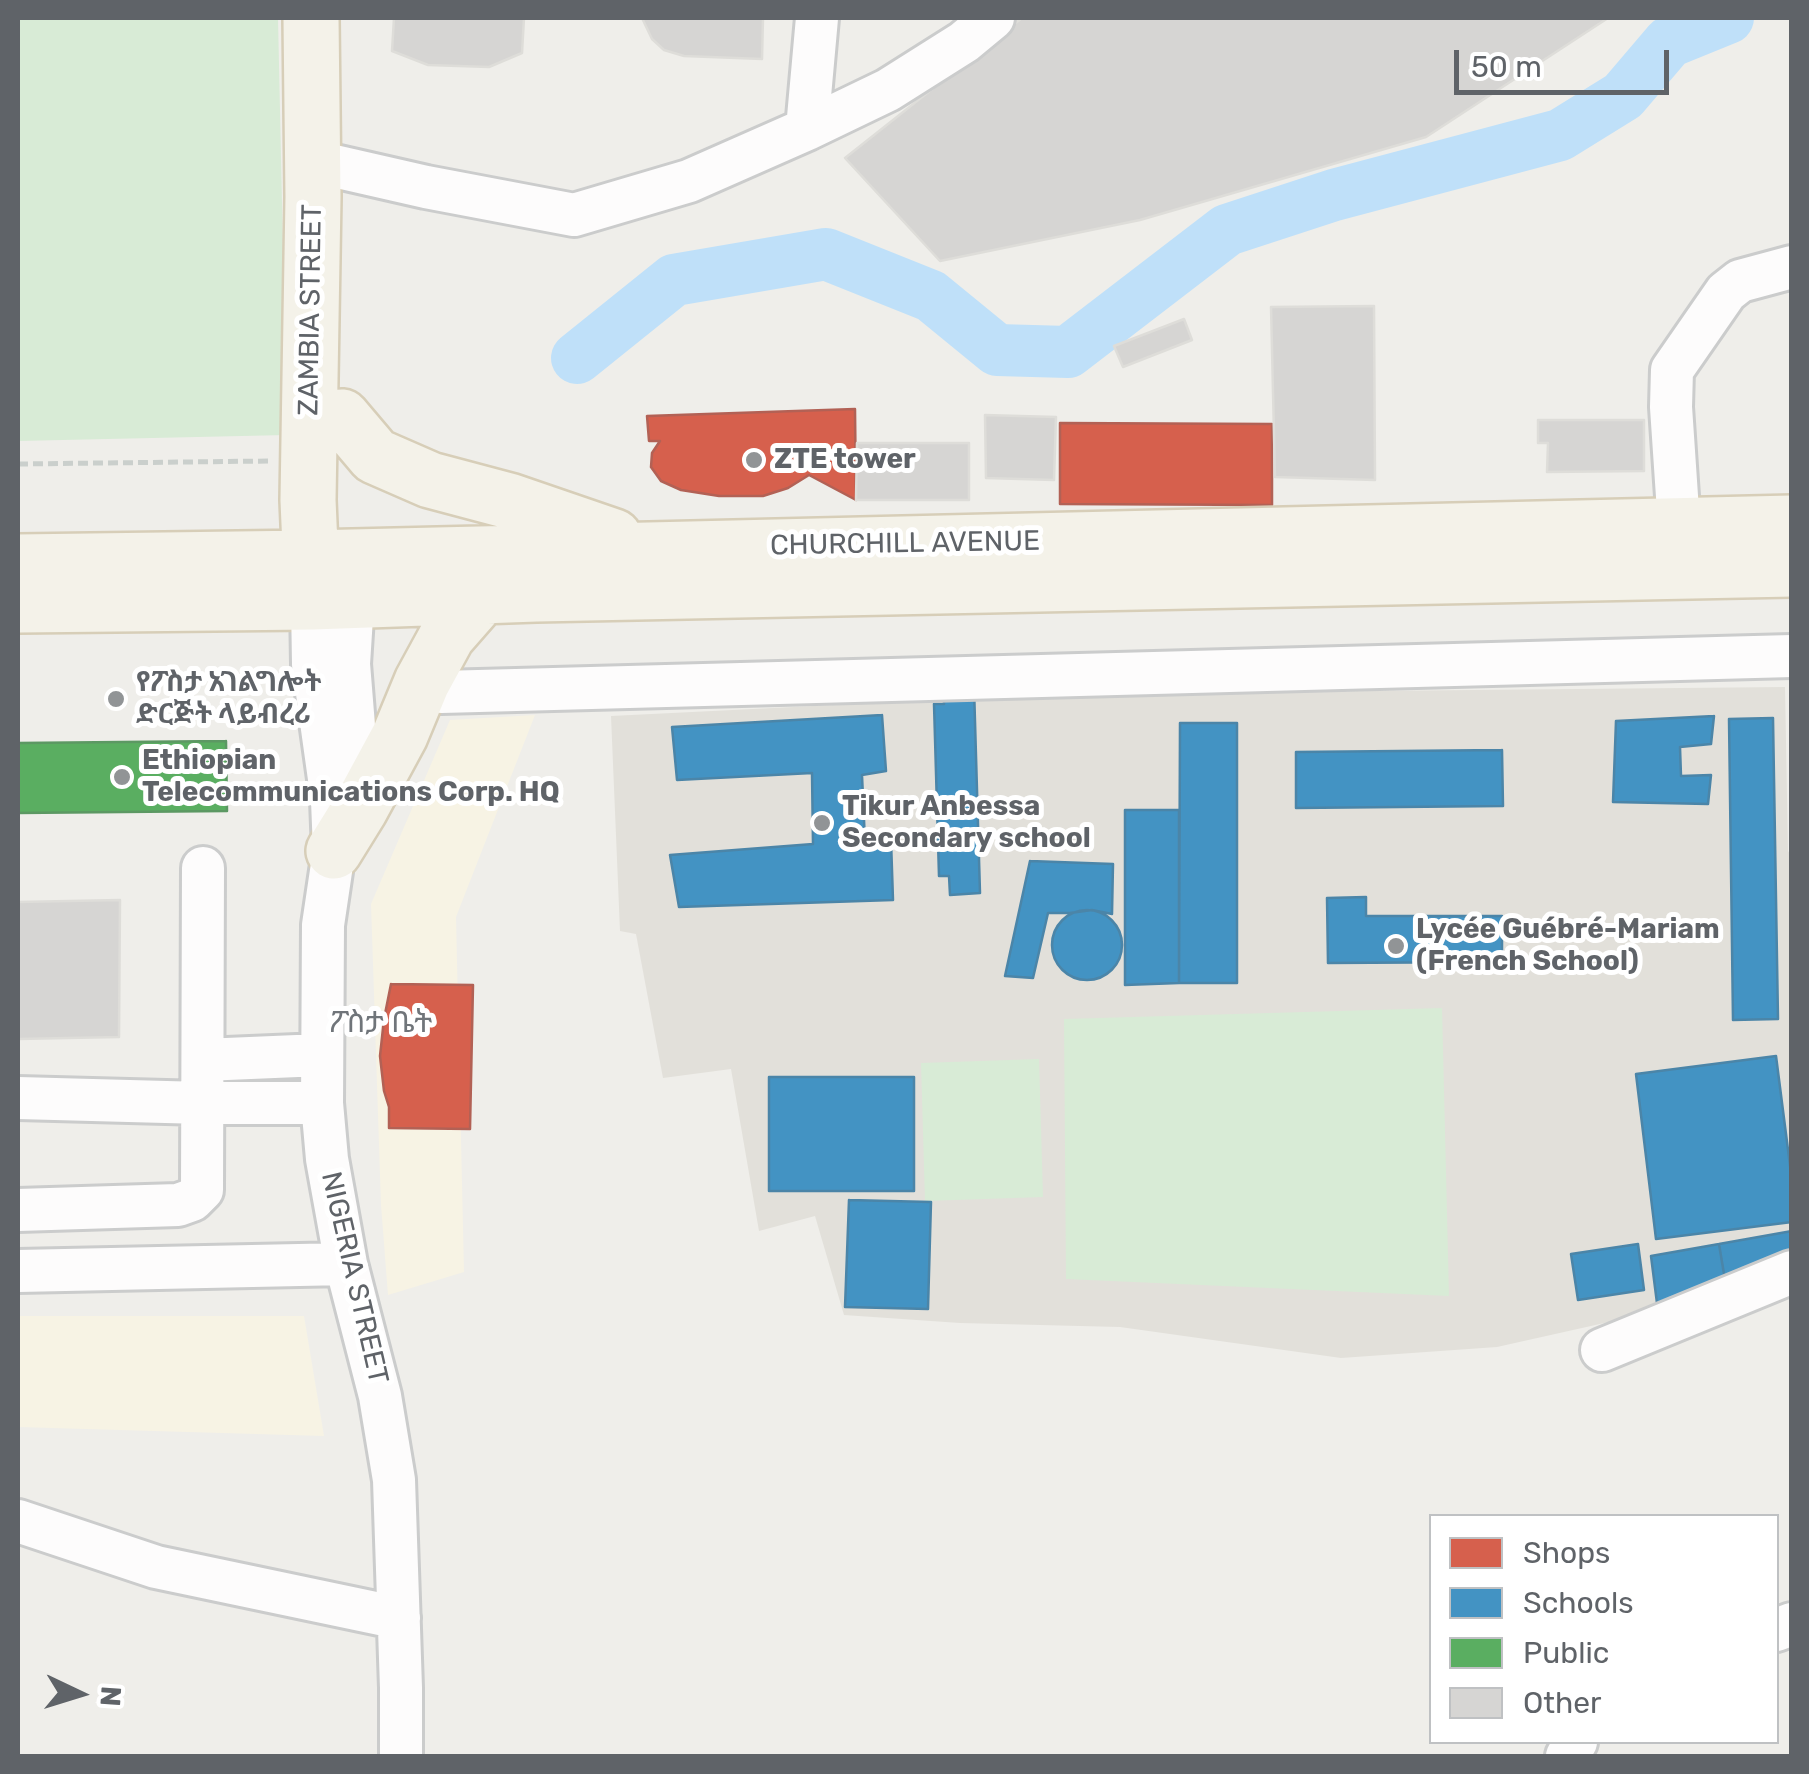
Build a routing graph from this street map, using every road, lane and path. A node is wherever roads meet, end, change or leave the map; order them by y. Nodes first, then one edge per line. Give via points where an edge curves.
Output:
1 (310, 18) edge
2 (338, 18) edge
3 (817, 18) edge
4 (994, 18) edge
5 (808, 130) junction
6 (327, 164) junction
7 (1792, 267) edge
8 (342, 418) junction
9 (308, 461) junction
10 (18, 464) edge
11 (1792, 523) edge
12 (1679, 526) junction
13 (650, 550) junction
14 (18, 562) edge
15 (1792, 569) edge
16 (331, 579) junction
17 (482, 596) junction
18 (18, 605) edge
19 (1792, 656) edge
20 (441, 692) dead end
21 (333, 826) junction
22 (204, 868) dead end
23 (321, 1055) junction
24 (203, 1060) junction
25 (18, 1098) edge
26 (322, 1103) junction
27 (203, 1104) junction
28 (18, 1210) edge
29 (346, 1264) junction
30 (18, 1271) edge
31 (1792, 1272) edge
32 (1602, 1350) dead end
33 (18, 1521) edge
34 (399, 1618) junction
35 (401, 1756) edge

1 - 6 main road, ZAMBIA STREET
2 - 6 main road, ZAMBIA STREET
3 - 5 street
4 - 5 street via 888,90
5 - 6 street via 689,181 574,215
6 - 8 main road, ZAMBIA STREET
6 - 9 main road, ZAMBIA STREET
7 - 12 street via 1740,281 1726,292 1672,370
8 - 13 main road via 375,456 430,480
8 - 16 main road, ZAMBIA STREET
9 - 10 path
9 - 16 main road, ZAMBIA STREET
11 - 12 main road, CHURCHILL AVENUE
12 - 13 main road, CHURCHILL AVENUE
13 - 16 main road, CHURCHILL AVENUE
14 - 16 main road, CHURCHILL AVENUE
15 - 17 main road, CHURCHILL AVENUE
16 - 17 main road, CHURCHILL AVENUE
16 - 18 main road, CHURCHILL AVENUE
16 - 21 street, NIGERIA STREET via 354,726
17 - 21 main road via 447,636 360,809
19 - 20 street
21 - 23 street, NIGERIA STREET
22 - 24 street
23 - 24 street
23 - 26 street, NIGERIA STREET
24 - 27 street
25 - 27 street
26 - 27 street
26 - 29 street, NIGERIA STREET
27 - 28 street via 202,1190 192,1200
29 - 30 street
29 - 34 street, NIGERIA STREET via 394,1480
31 - 32 street
33 - 34 street via 156,1567
34 - 35 street, NIGERIA STREET

